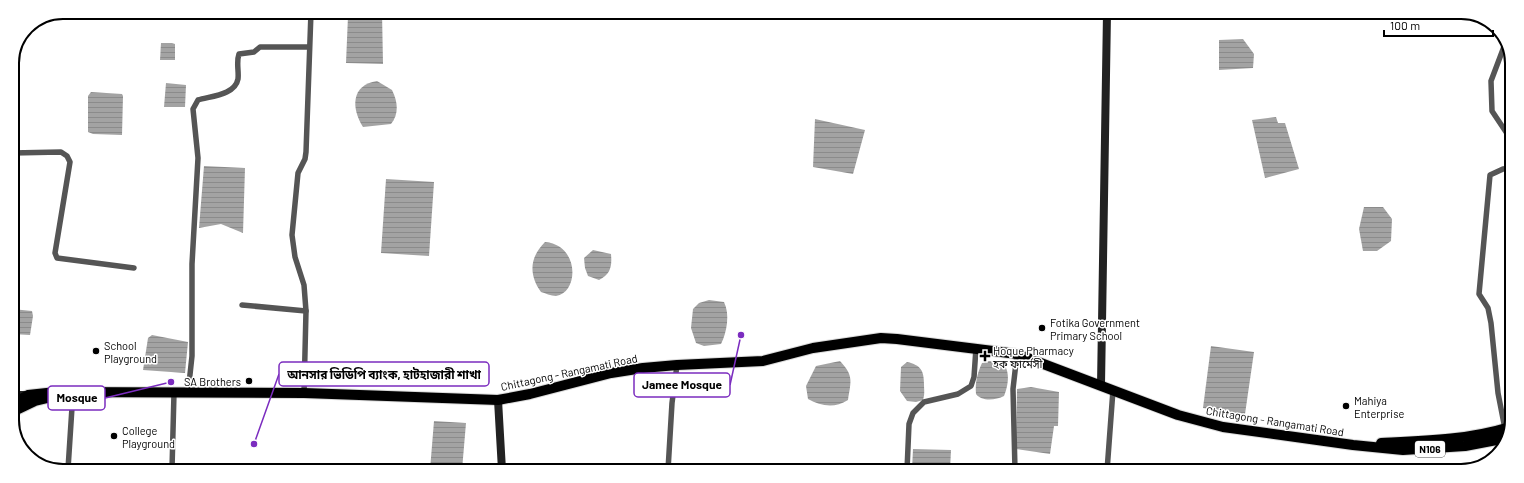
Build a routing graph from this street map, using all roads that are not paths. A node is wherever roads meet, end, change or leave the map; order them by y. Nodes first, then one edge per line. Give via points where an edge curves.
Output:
1 (311, 19) edge
2 (1107, 19) edge
3 (309, 47) junction
4 (1503, 50) edge
5 (1505, 130) edge
6 (19, 153) edge
7 (1505, 169) edge
8 (134, 268) dead end
9 (242, 305) dead end
10 (306, 311) junction
11 (976, 348) junction
12 (1016, 354) junction
13 (677, 364) junction
14 (1101, 385) junction
15 (1113, 390) junction
16 (73, 392) junction
17 (174, 393) junction
18 (188, 393) junction
19 (304, 393) junction
20 (19, 396) edge
21 (30, 398) junction
22 (498, 400) junction
23 (19, 402) edge
24 (19, 407) edge
25 (1505, 424) edge
26 (1503, 434) edge
27 (68, 464) edge
28 (172, 464) edge
29 (502, 464) edge
30 (668, 464) edge
31 (907, 464) edge
32 (1015, 464) edge
33 (1107, 464) edge

1 - 3 street
2 - 14 street
3 - 10 street via 306,152 298,174 292,235 295,257 304,285
3 - 18 street via 260,47 254,52 239,54 238,79 235,87 225,93 198,100 193,109 198,158 192,264 192,356
4 - 5 street via 1491,81 1492,111
6 - 8 street via 61,152 70,162 54,253 57,258
7 - 25 street via 1490,175 1479,294 1488,308 1498,392
9 - 10 street
10 - 19 street
11 - 12 highway, Chittagong - Rangamati Road / N106
11 - 13 highway, Chittagong - Rangamati Road / N106 via 881,338 813,348 763,361
11 - 31 street via 971,386 958,394 924,402 913,413 909,424
12 - 14 highway, Chittagong - Rangamati Road / N106
12 - 32 street via 1013,389
13 - 22 highway, Chittagong - Rangamati Road / N106 via 611,373
13 - 30 street
14 - 15 highway, Chittagong - Rangamati Road / N106
15 - 26 highway, Chittagong - Rangamati Road / N106 via 1202,422 1353,445 1403,450 1434,449
15 - 33 street
16 - 17 highway, Chittagong - Rangamati Road / N106
16 - 21 highway, Chittagong - Rangamati Road / N106
16 - 27 street
17 - 18 highway, Chittagong - Rangamati Road / N106
17 - 28 street
18 - 19 highway, Chittagong - Rangamati Road / N106
19 - 22 highway, Chittagong - Rangamati Road / N106
20 - 21 street
21 - 23 highway, Chittagong - Rangamati Road / N106
21 - 24 highway, Chittagong - Rangamati Road / N106
22 - 29 street

